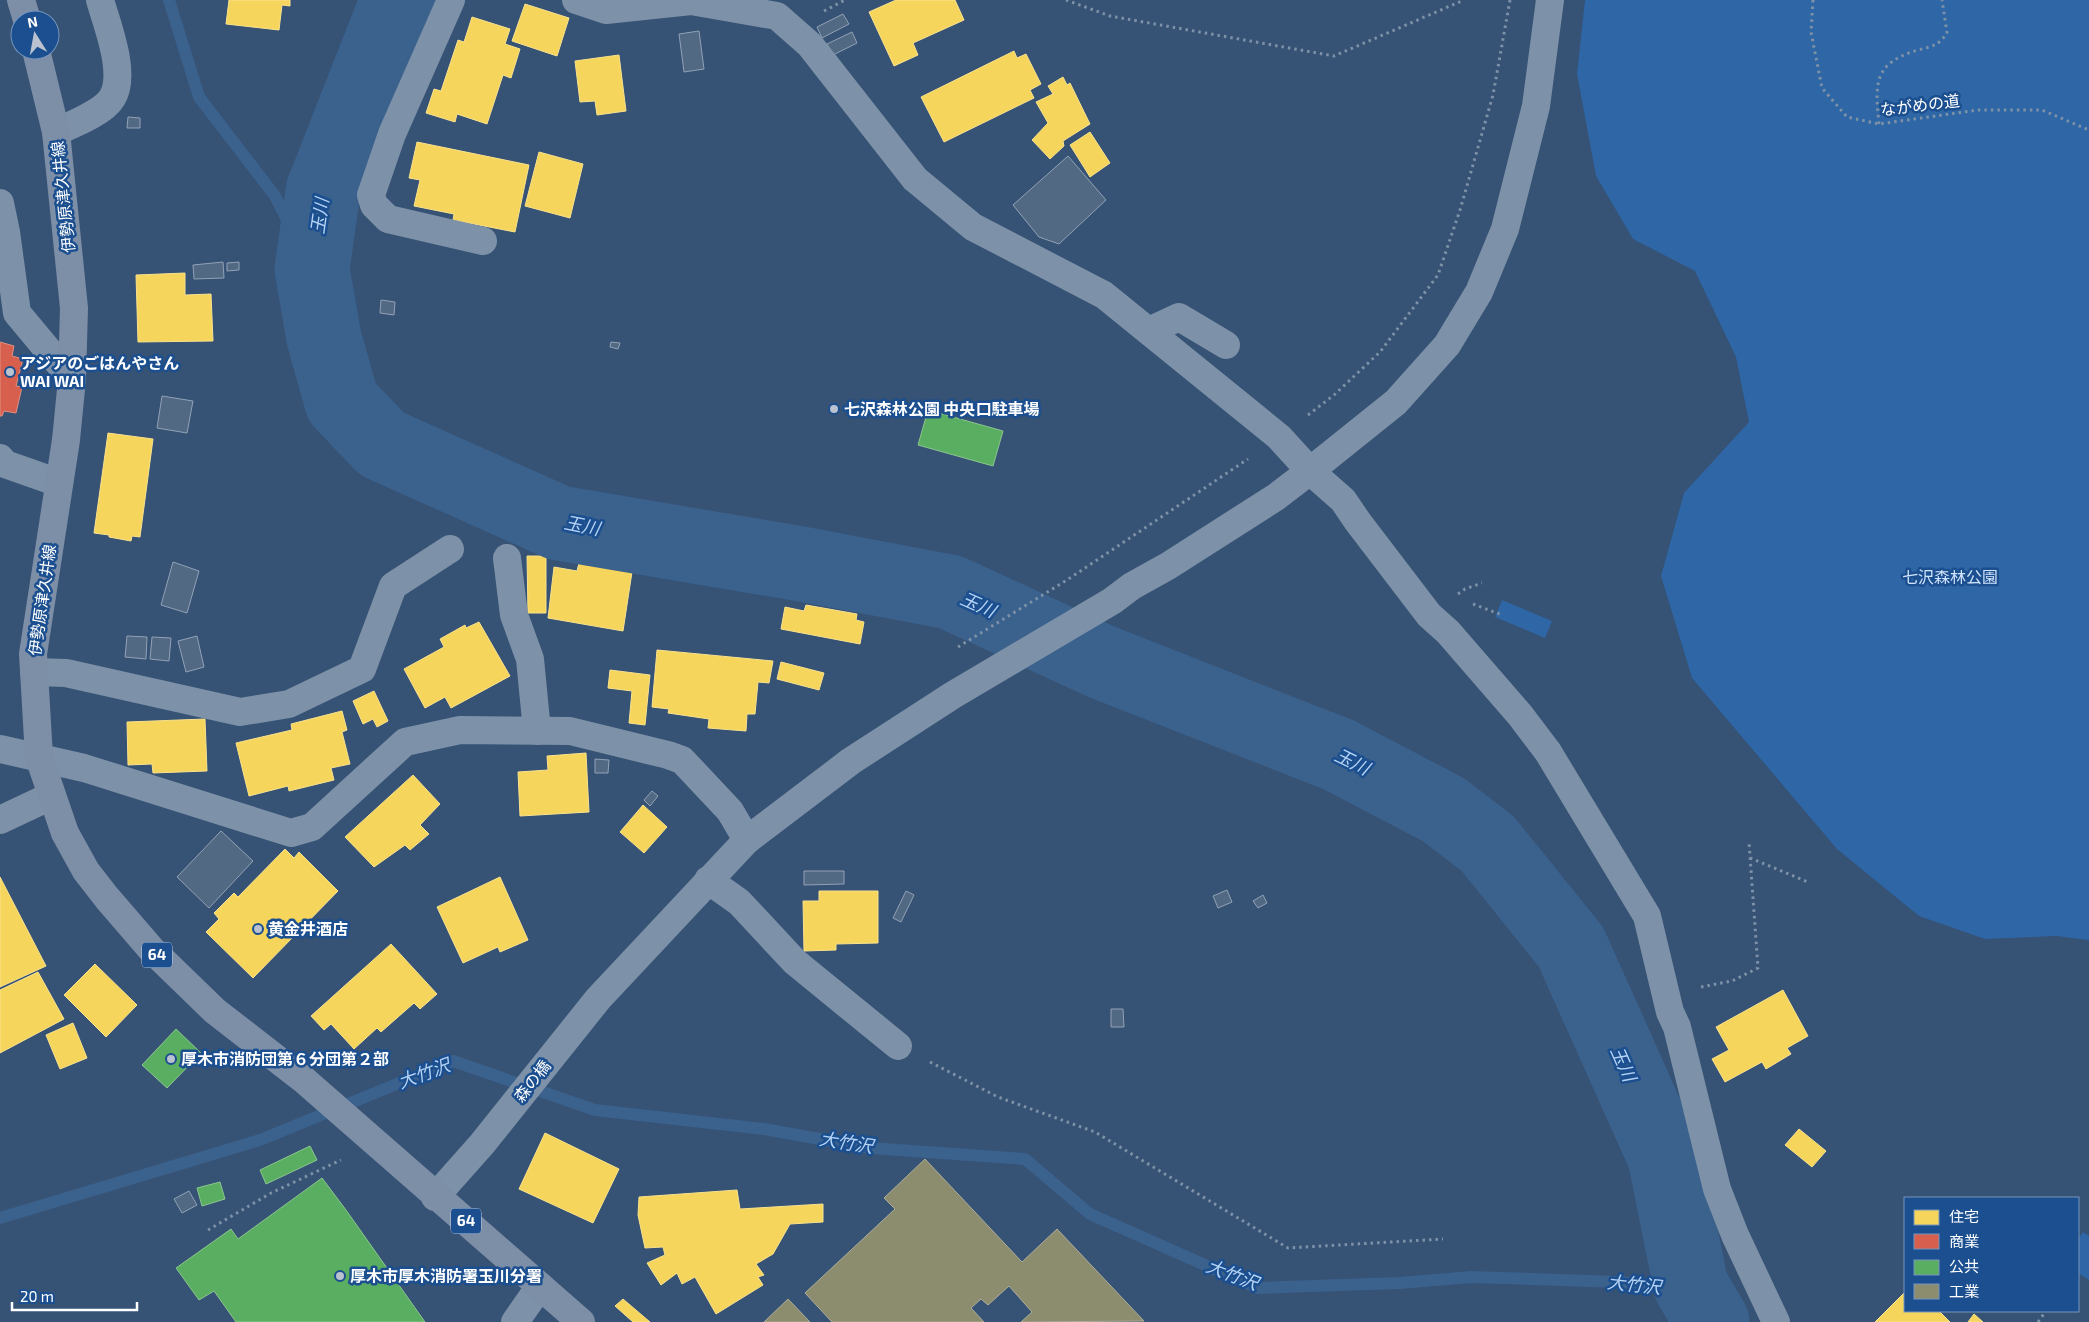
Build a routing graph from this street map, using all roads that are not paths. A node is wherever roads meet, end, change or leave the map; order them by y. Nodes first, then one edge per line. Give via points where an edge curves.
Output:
1 (100, 0) edge
2 (451, 0) edge
3 (576, 0) edge
4 (1550, 0) edge
5 (38, 60) edge
6 (56, 132) junction
7 (0, 203) edge
8 (483, 241) dead end
9 (1149, 331) junction
10 (1226, 345) dead end
11 (72, 378) junction
12 (0, 458) edge
13 (1310, 471) junction
14 (59, 483) junction
15 (450, 549) dead end
16 (507, 558) dead end
17 (34, 672) junction
18 (537, 731) junction
19 (0, 749) edge
20 (39, 757) junction
21 (51, 796) junction
22 (0, 820) edge
23 (747, 840) junction
24 (708, 880) junction
25 (898, 1046) road end
26 (435, 1197) junction
27 (540, 1286) junction
28 (515, 1322) edge
29 (581, 1322) edge
30 (1776, 1322) edge

1 - 6 street via 116,58 118,86 112,100 84,119
2 - 8 street via 392,134 371,196 374,206 388,219
3 - 9 street via 606,10 691,1 777,16 810,45 915,179 973,228 1104,295
4 - 13 street, 森の橋 via 1536,106 1505,229 1479,292 1447,345 1396,402
5 - 6 main road, 伊勢原津久井線 / 64
6 - 11 main road, 伊勢原津久井線 / 64 via 74,308
7 - 11 street via 17,313
9 - 10 street via 1179,317
9 - 13 street via 1279,437
11 - 14 main road, 伊勢原津久井線 / 64
12 - 14 street via 6,464
13 - 23 street, 森の橋 via 1276,497 1168,566 850,761
13 - 30 street via 1343,500 1428,615 1448,632 1548,752 1647,916 1717,1189
14 - 17 main road, 伊勢原津久井線 / 64 via 33,654
15 - 17 street via 393,586 362,669 289,704 240,712 66,674
16 - 18 street via 514,615 530,659
17 - 20 main road, 伊勢原津久井線 / 64
18 - 20 street via 460,730 405,742 312,827 291,833
18 - 23 street via 570,731 682,760 730,811
19 - 20 street
20 - 21 main road, 伊勢原津久井線 / 64
21 - 22 street
21 - 26 main road, 伊勢原津久井線 / 64 via 64,834 86,871 151,950 215,1011 304,1080
23 - 24 street, 森の橋
24 - 25 street via 739,902 795,962
24 - 26 street, 森の橋 via 598,999
26 - 27 main road, 64
27 - 28 street
27 - 29 main road, 64

